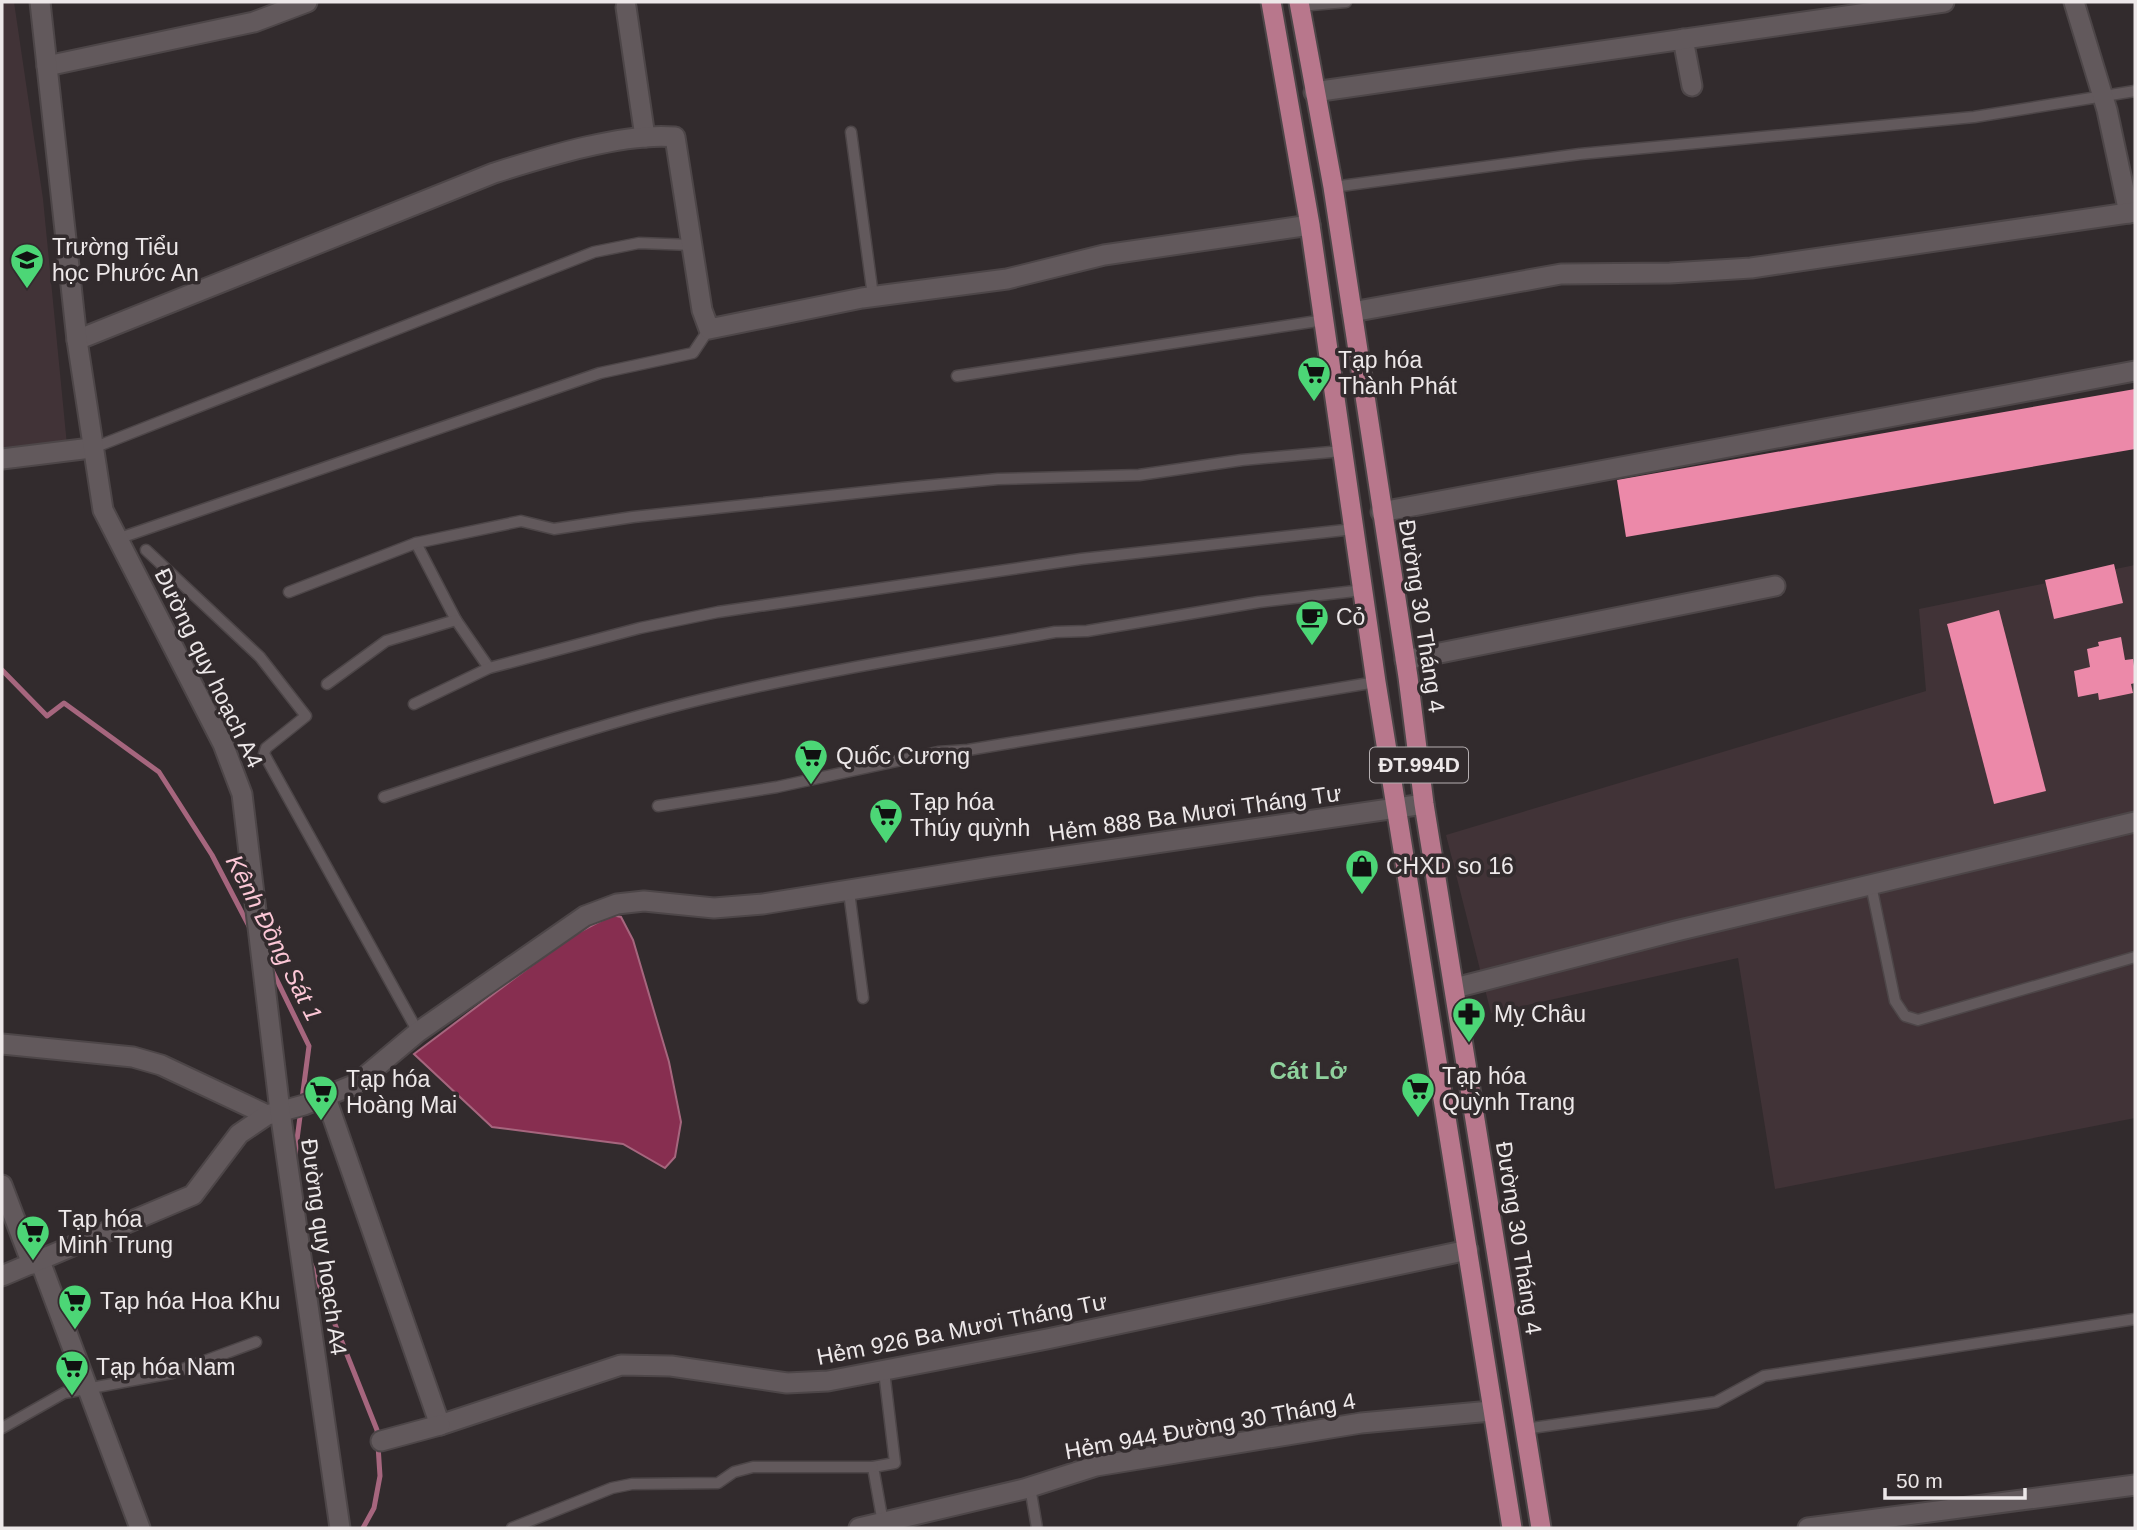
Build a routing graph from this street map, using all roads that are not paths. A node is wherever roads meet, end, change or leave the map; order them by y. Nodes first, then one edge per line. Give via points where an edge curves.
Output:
1 (40, 2) edge
2 (307, 2) edge
3 (1271, 2) edge
4 (1346, 2) edge
5 (1944, 2) edge
6 (2074, 2) edge
7 (1299, 4) edge
8 (625, 7) dead end
9 (1683, 39) junction
10 (47, 66) junction
11 (1692, 86) dead end
12 (2135, 91) edge
13 (1314, 92) junction
14 (2102, 94) junction
15 (852, 132) dead end
16 (645, 137) junction
17 (1334, 187) junction
18 (2132, 213) edge
19 (1310, 225) junction
20 (692, 245) junction
21 (873, 296) junction
22 (1352, 312) junction
23 (1324, 320) junction
24 (709, 329) junction
25 (77, 340) junction
26 (2135, 371) edge
27 (957, 376) dead end
28 (91, 448) junction
29 (1342, 451) junction
30 (2, 459) edge
31 (1381, 512) junction
32 (1355, 529) junction
33 (117, 539) junction
34 (416, 543) junction
35 (146, 550) dead end
36 (1775, 586) dead end
37 (1364, 590) junction
38 (289, 592) dead end
39 (456, 620) junction
40 (1405, 660) junction
41 (488, 668) junction
42 (1376, 682) junction
43 (327, 684) dead end
44 (414, 704) dead end
45 (384, 797) dead end
46 (1424, 804) junction
47 (658, 806) dead end
48 (1397, 808) junction
49 (2135, 822) edge
50 (1871, 885) junction
51 (849, 892) junction
52 (2135, 957) edge
53 (1455, 988) junction
54 (1426, 995) junction
55 (863, 998) dead end
56 (418, 1032) junction
57 (2, 1044) edge
58 (325, 1095) junction
59 (273, 1113) junction
60 (2, 1185) edge
61 (1468, 1250) junction
62 (36, 1262) junction
63 (2, 1276) edge
64 (2135, 1319) edge
65 (256, 1342) dead end
66 (884, 1371) junction
67 (85, 1388) junction
68 (1491, 1411) junction
69 (440, 1425) junction
70 (2, 1428) edge
71 (1524, 1429) junction
72 (381, 1441) dead end
73 (873, 1468) junction
74 (2135, 1485) edge
75 (1030, 1487) junction
76 (883, 1524) junction
77 (140, 1528) edge
78 (340, 1528) edge
79 (512, 1528) edge
80 (859, 1528) edge
81 (1037, 1528) edge
82 (1512, 1528) edge
83 (1541, 1528) edge
84 (1808, 1528) edge

1 - 10 street, Đường quy hoạch A4
2 - 10 street via 244,24
3 - 19 main road, ĐT.994D
4 - 7 lane
5 - 9 street
6 - 14 street
7 - 13 main road, Đường 30 Tháng 4 / ĐT.994D
8 - 16 street
9 - 11 street
9 - 13 street
10 - 25 street, Đường quy hoạch A4
12 - 14 lane
13 - 17 main road, Đường 30 Tháng 4 / ĐT.994D
14 - 17 lane via 1974,117 1580,154
14 - 18 street
15 - 21 lane
16 - 20 street via 674,137
16 - 25 street via 494,173
17 - 22 main road, Đường 30 Tháng 4 / ĐT.994D
18 - 22 street via 1751,268 1561,274
19 - 21 street via 1114,253 961,287
19 - 23 main road, ĐT.994D
20 - 24 street
20 - 28 lane via 639,243 594,251
21 - 24 street
22 - 23 main road
22 - 31 main road, Đường 30 Tháng 4 / ĐT.994D
23 - 27 lane
23 - 29 main road, ĐT.994D
24 - 33 lane via 693,353 600,373
25 - 28 street, Đường quy hoạch A4
26 - 31 street
28 - 30 street
28 - 33 street, Đường quy hoạch A4 via 103,510
29 - 32 main road, ĐT.994D
29 - 34 lane via 1139,475 892,489 554,529 520,521
31 - 40 main road, Đường 30 Tháng 4 / ĐT.994D
32 - 37 main road, ĐT.994D
32 - 41 lane via 1081,559 766,604 640,628
33 - 59 street, Đường quy hoạch A4 via 223,744 242,794
34 - 38 lane
34 - 39 lane
35 - 56 lane via 260,657 306,716 264,754
36 - 40 street
37 - 42 main road, ĐT.994D
37 - 45 lane via 1055,632 830,671 718,695
39 - 41 lane
39 - 43 lane via 386,641
40 - 46 main road, Đường 30 Tháng 4 / ĐT.994D
41 - 44 lane
42 - 47 lane via 938,752 777,787
42 - 48 main road, ĐT.994D
46 - 48 street, Hẻm 888 Ba Mươi Tháng Tư
46 - 53 main road, Đường 30 Tháng 4 / ĐT.994D
48 - 51 street, Hẻm 888 Ba Mươi Tháng Tư
48 - 54 main road, ĐT.994D
49 - 50 street
50 - 52 lane via 1895,1000 1905,1016 1918,1020
50 - 53 street
51 - 55 lane
51 - 56 street, Hẻm 888 Ba Mươi Tháng Tư via 714,908 644,901 617,904 585,916
53 - 54 main road
53 - 71 main road, Đường 30 Tháng 4 / ĐT.994D
54 - 61 main road, ĐT.994D
56 - 58 street, Hẻm 888 Ba Mươi Tháng Tư via 356,1084
57 - 59 street via 161,1065
58 - 59 street, Hẻm 888 Ba Mươi Tháng Tư
58 - 69 street
59 - 62 street, Hẻm 888 Ba Mươi Tháng Tư via 239,1134 193,1195
59 - 78 street, Đường quy hoạch A4
60 - 62 street
61 - 66 street, Hẻm 926 Ba Mươi Tháng Tư
61 - 68 main road, ĐT.994D
62 - 63 street, Hẻm 888 Ba Mươi Tháng Tư
62 - 67 street
64 - 71 lane via 1764,1376 1716,1402
65 - 67 lane via 172,1373
66 - 69 street, Hẻm 926 Ba Mươi Tháng Tư via 787,1383 671,1366 621,1365
66 - 73 lane via 895,1463
67 - 70 lane via 64,1393
67 - 77 street
68 - 75 street, Hẻm 944 Đường 30 Tháng 4 via 1361,1423 1200,1448 1096,1466
68 - 82 main road, ĐT.994D
69 - 72 street, Hẻm 926 Ba Mươi Tháng Tư
71 - 83 main road, Đường 30 Tháng 4 / ĐT.994D
73 - 76 lane
73 - 79 lane via 753,1467 718,1483 632,1484
74 - 84 street
75 - 76 street, Hẻm 944 Đường 30 Tháng 4
75 - 81 lane
76 - 80 street, Hẻm 944 Đường 30 Tháng 4

